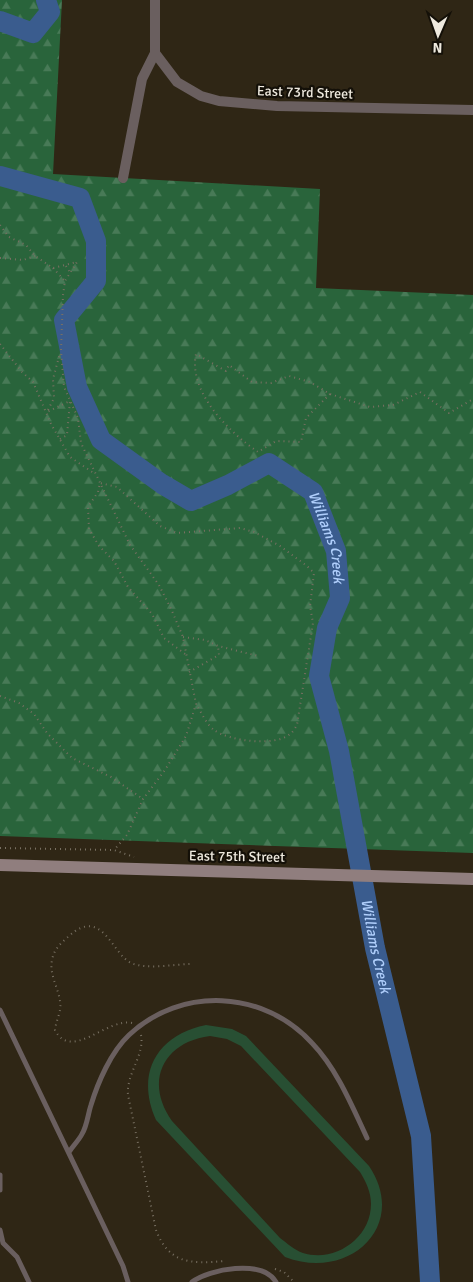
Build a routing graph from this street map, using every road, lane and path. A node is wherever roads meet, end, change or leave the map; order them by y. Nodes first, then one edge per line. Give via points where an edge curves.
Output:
1 (155, 0) edge
2 (155, 53) junction
3 (473, 110) edge
4 (123, 178) dead end
5 (0, 225) edge
6 (35, 256) junction
7 (0, 258) edge
8 (66, 266) junction
9 (53, 268) junction
10 (71, 274) junction
11 (65, 281) junction
12 (0, 344) edge
13 (61, 351) junction
14 (330, 394) junction
15 (473, 399) edge
16 (70, 401) junction
17 (47, 412) junction
18 (60, 439) junction
19 (96, 474) junction
20 (100, 483) junction
21 (183, 637) junction
22 (218, 646) junction
23 (186, 656) junction
24 (258, 656) dead end
25 (189, 672) junction
26 (0, 696) edge
27 (196, 704) junction
28 (143, 799) junction
29 (0, 848) edge
30 (114, 850) junction
31 (138, 858) dead end
32 (0, 865) edge
33 (473, 878) edge
34 (192, 964) dead end
35 (0, 1010) edge
36 (137, 1029) junction
37 (367, 1138) dead end
38 (69, 1152) junction
39 (0, 1175) edge
40 (0, 1190) edge
41 (0, 1230) edge
42 (230, 1261) dead end
43 (270, 1266) dead end
44 (29, 1282) edge
45 (128, 1282) edge
46 (192, 1282) edge
47 (276, 1282) edge
48 (294, 1282) edge

1 - 2 street
2 - 3 street, East 73rd Street via 177,82 219,102
2 - 4 street via 141,86
5 - 6 path via 9,237 26,245
6 - 7 path via 23,260
6 - 9 path
8 - 9 path
8 - 10 path
8 - 10 path via 77,262
9 - 11 path
10 - 11 path
11 - 13 path
12 - 17 path via 33,382
13 - 16 path via 62,377
13 - 17 path via 53,379 54,398
14 - 14 path via 306,418 301,442 276,441 258,452 236,437 203,394 193,367 196,354 226,371 229,365 252,382 271,383 289,376 310,382
14 - 15 path via 370,407 393,405 420,392 449,413
16 - 17 path
16 - 18 path via 67,435
16 - 19 path via 78,418 81,443
17 - 18 path
18 - 19 path via 70,457
19 - 20 path
20 - 21 path via 130,545 159,585
20 - 23 path via 88,507 89,529 99,546 114,561 128,587 152,614 164,638
20 - 27 path via 117,487 160,526 176,533 240,528 254,532 280,546 314,573 310,606 313,623 297,725 290,734 280,740 257,743 221,734 212,729
21 - 22 path via 205,640
21 - 23 path
22 - 24 path
22 - 25 path via 218,655
23 - 25 path
25 - 27 path
26 - 28 path via 34,714 47,733 72,758
27 - 28 path via 186,736 166,770
28 - 30 path via 127,835
29 - 30 path
30 - 31 path
32 - 33 street, East 75th Street
34 - 36 path via 139,966 129,962 97,928 74,931 58,947 51,966 60,1000 55,1030 59,1038 68,1042 80,1041 122,1023 132,1023
35 - 38 lane
36 - 37 lane via 183,1003 225,1000 257,1007 284,1018 312,1042 331,1068
36 - 38 lane via 128,1035 114,1055 91,1102 83,1132
36 - 42 path via 142,1035 142,1043 127,1083 128,1094 161,1243 169,1253 181,1259 203,1263
38 - 45 lane
39 - 40 lane
41 - 44 lane via 3,1243 17,1257
43 - 48 path via 284,1272
46 - 47 lane via 220,1269 239,1268 259,1271

